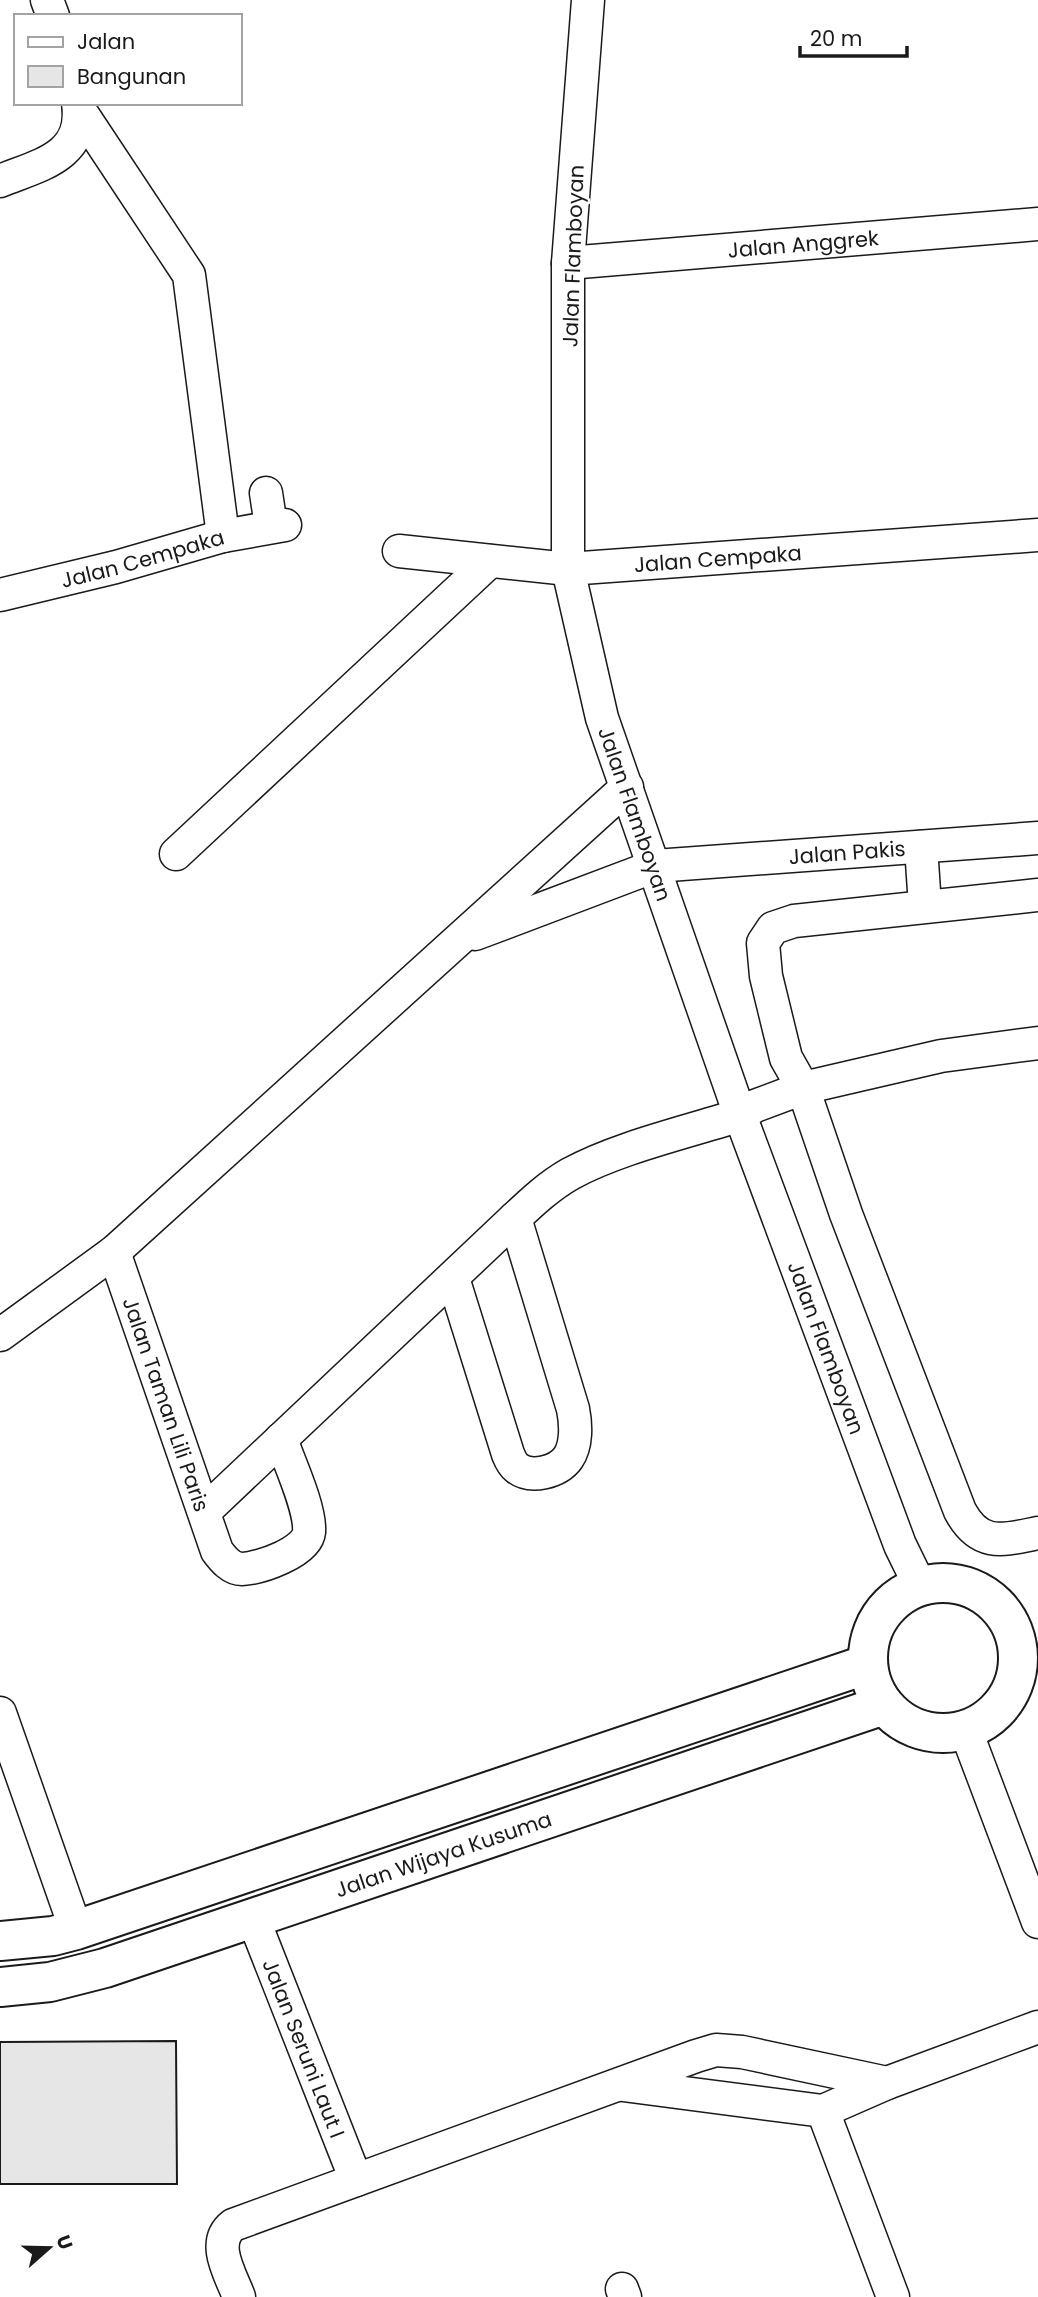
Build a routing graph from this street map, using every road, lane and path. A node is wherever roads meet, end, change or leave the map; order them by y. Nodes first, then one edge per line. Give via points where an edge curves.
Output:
1 (588, 0) edge
2 (79, 106) edge
3 (0, 181) edge
4 (1038, 224) edge
5 (568, 263) junction
6 (266, 493) dead end
7 (1038, 534) edge
8 (223, 536) junction
9 (399, 551) dead end
10 (490, 561) junction
11 (568, 569) junction
12 (0, 595) edge
13 (627, 787) junction
14 (1038, 838) edge
15 (920, 847) junction
16 (176, 854) dead end
17 (655, 866) junction
18 (1038, 895) edge
19 (925, 906) junction
20 (457, 940) junction
21 (1038, 1043) edge
22 (803, 1088) junction
23 (740, 1115) junction
24 (515, 1218) junction
25 (114, 1252) junction
26 (453, 1278) junction
27 (0, 1335) edge
28 (281, 1439) junction
29 (204, 1511) junction
30 (1038, 1533) edge
31 (920, 1586) junction
32 (1024, 1620) edge
33 (868, 1664) junction
34 (1027, 1673) edge
35 (884, 1705) junction
36 (0, 1713) edge
37 (966, 1731) junction
38 (253, 1918) junction
39 (1038, 1922) edge
40 (75, 1930) junction
41 (0, 1941) edge
42 (0, 1987) edge
43 (1038, 2027) edge
44 (887, 2083) junction
45 (621, 2085) junction
46 (823, 2111) junction
47 (356, 2180) junction
48 (239, 2297) edge
49 (893, 2297) edge

1 - 5 street, Jalan Flamboyan
2 - 3 street via 75,140 59,156
2 - 8 street via 188,275
4 - 5 street, Jalan Anggrek
5 - 11 street, Jalan Flamboyan
6 - 8 street, Jalan Cempaka via 278,526
7 - 11 street, Jalan Cempaka
8 - 12 street, Jalan Cempaka
9 - 10 street, Jalan Cempaka
10 - 11 street, Jalan Cempaka
10 - 16 street
11 - 13 street, Jalan Flamboyan via 602,718
13 - 17 street, Jalan Flamboyan
13 - 20 street
14 - 15 street, Jalan Pakis
15 - 17 street, Jalan Pakis
15 - 19 street
17 - 20 street
17 - 23 street, Jalan Flamboyan
18 - 19 street
19 - 22 street via 794,921 766,935 766,976 783,1047
20 - 25 street
21 - 22 street, Jalan Taman Lili Paris via 941,1056
22 - 23 street, Jalan Taman Lili Paris
22 - 30 street via 846,1213 967,1525 985,1538
23 - 24 street, Jalan Taman Lili Paris via 570,1174
23 - 31 street, Jalan Flamboyan via 900,1545
24 - 26 street, Jalan Taman Lili Paris
24 - 26 street via 573,1409 576,1427 569,1456 559,1466 546,1472 526,1472 516,1467 508,1454
25 - 27 street
25 - 29 street, Jalan Taman Lili Paris
26 - 28 street, Jalan Taman Lili Paris
28 - 29 street, Jalan Taman Lili Paris
28 - 29 street via 309,1518 309,1535 303,1545 284,1558 241,1569 216,1551
31 - 32 street via 950,1582 979,1591
31 - 33 street via 887,1607 869,1643
32 - 34 street via 1018,1649
33 - 35 street
33 - 40 street, Jalan Wijaya Kusuma
34 - 37 street via 998,1710
35 - 37 street via 922,1731
35 - 38 street, Jalan Wijaya Kusuma
36 - 40 street
37 - 39 street
38 - 42 street, Jalan Wijaya Kusuma via 78,1976
38 - 47 street, Jalan Seruni Laut I
40 - 41 street, Jalan Wijaya Kusuma
43 - 44 street
44 - 45 street via 716,2050
44 - 46 street
45 - 46 street
45 - 47 street
46 - 49 street
47 - 48 street via 233,2225 223,2235 221,2250

